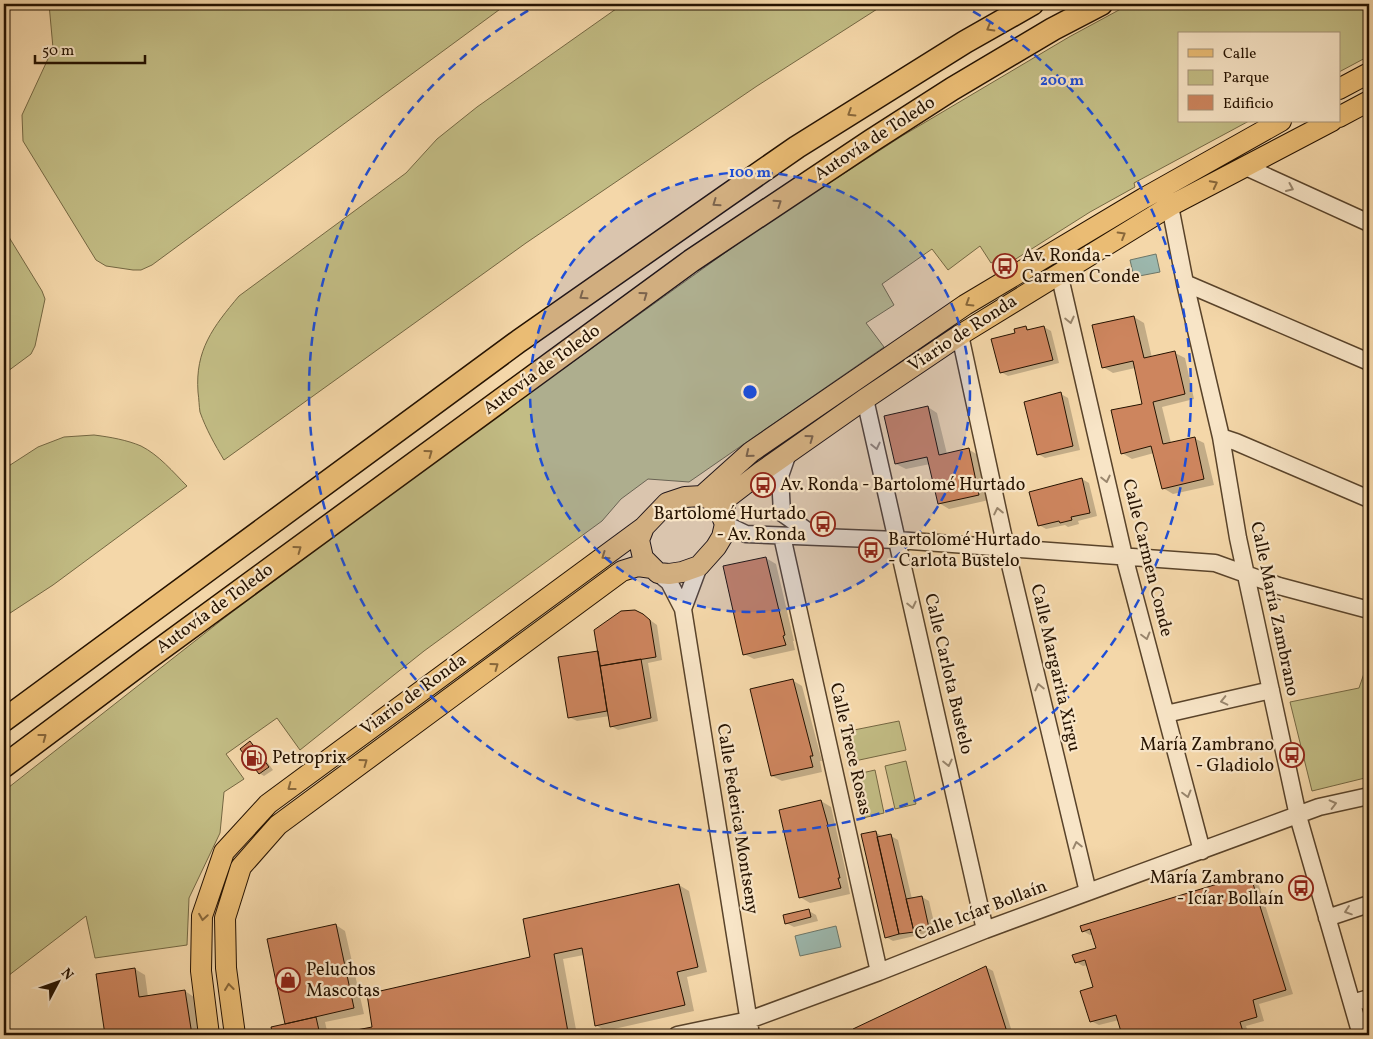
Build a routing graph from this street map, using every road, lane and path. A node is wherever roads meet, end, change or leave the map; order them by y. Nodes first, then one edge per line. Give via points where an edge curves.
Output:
1 (1032, 4) edge
2 (1101, 4) edge
3 (1367, 76) edge
4 (1340, 89) edge
5 (1369, 101) edge
6 (1340, 116) edge
7 (1279, 122) edge
8 (1330, 122) edge
9 (1246, 167) junction
10 (1162, 188) junction
11 (1170, 206) junction
12 (1369, 224) edge
13 (1059, 273) junction
14 (1185, 283) junction
15 (960, 335) junction
16 (1369, 362) edge
17 (865, 399) junction
18 (1221, 438) junction
19 (788, 453) junction
20 (702, 496) junction
21 (1369, 498) edge
22 (723, 520) junction
23 (644, 527) junction
24 (746, 534) junction
25 (782, 536) junction
26 (816, 537) junction
27 (897, 540) junction
28 (716, 547) junction
29 (1006, 548) junction
30 (1124, 556) junction
31 (698, 566) junction
32 (655, 570) junction
33 (1246, 574) junction
34 (683, 609) junction
35 (1369, 610) edge
36 (1271, 690) junction
37 (1166, 714) junction
38 (4, 720) edge
39 (4, 766) edge
40 (1369, 796) edge
41 (1298, 816) junction
42 (1202, 851) junction
43 (1088, 892) junction
44 (1369, 904) edge
45 (1327, 918) junction
46 (985, 930) junction
47 (879, 972) junction
48 (1369, 998) edge
49 (1352, 1004) junction
50 (750, 1028) edge
51 (209, 1035) edge
52 (235, 1035) edge
53 (677, 1035) edge
54 (1361, 1035) edge

1 -> 38 highway, Autovía de Toledo via 797,147 717,202 519,341
39 -> 2 highway, Autovía de Toledo via 691,261 952,89
3 - 4 main road
5 - 6 main road
7 - 10 main road, Viario de Ronda
8 - 9 main road, Viario de Ronda
11 -> 9 main road, Viario de Ronda
9 -> 12 street
10 - 11 street, Calle María Zambrano
10 -> 20 main road, Viario de Ronda via 965,306 751,452
13 -> 11 main road, Viario de Ronda
11 - 14 street, Calle María Zambrano
13 - 15 main road, Viario de Ronda
13 -> 30 street, Calle Carmen Conde
14 - 16 street
14 - 18 street, Calle María Zambrano
15 - 17 main road, Viario de Ronda
29 -> 15 street, Calle Margarita Xirgu
19 -> 17 main road, Viario de Ronda
17 -> 27 street, Calle Carlota Bustelo
18 - 21 street
18 - 33 street, Calle María Zambrano
19 - 22 main road, Viario de Ronda via 727,498
19 - 26 street via 780,476 782,513
20 - 22 main road via 716,502
20 - 23 main road via 667,503
22 - 24 street
22 - 28 main road via 722,537
23 - 32 main road via 639,540 643,558
23 -> 51 main road, Viario de Ronda via 268,804 224,852 202,916 201,971
24 - 25 street
24 - 28 street
25 - 26 street
25 - 47 street, Calle Trece Rosas
26 - 27 street
27 - 29 street
27 -> 46 street, Calle Carlota Bustelo
28 - 31 main road
29 - 30 street
43 -> 29 street, Calle Margarita Xirgu
30 - 33 street via 1215,563
30 -> 37 street, Calle Carmen Conde
31 - 32 main road via 668,574
31 - 34 street, Calle Federica Montseny
32 - 34 street, Calle Federica Montseny via 668,582
52 -> 32 main road, Viario de Ronda via 226,968 225,918 241,867 278,825 622,571 638,566
33 - 35 street
33 - 36 street, Calle María Zambrano
34 - 50 street, Calle Federica Montseny
36 -> 37 street
36 - 41 street, Calle María Zambrano
37 -> 42 street, Calle Carmen Conde
41 -> 40 street, Calle Icíar Bollaín
41 - 42 street, Calle Icíar Bollaín
41 - 45 street, Calle María Zambrano
42 - 43 street, Calle Icíar Bollaín
43 - 46 street, Calle Icíar Bollaín
44 -> 45 street
45 - 49 street, Calle María Zambrano
46 - 47 street, Calle Icíar Bollaín
47 - 50 street, Calle Icíar Bollaín
48 - 49 street
49 - 54 street, Calle María Zambrano
50 - 53 street, Calle Icíar Bollaín

